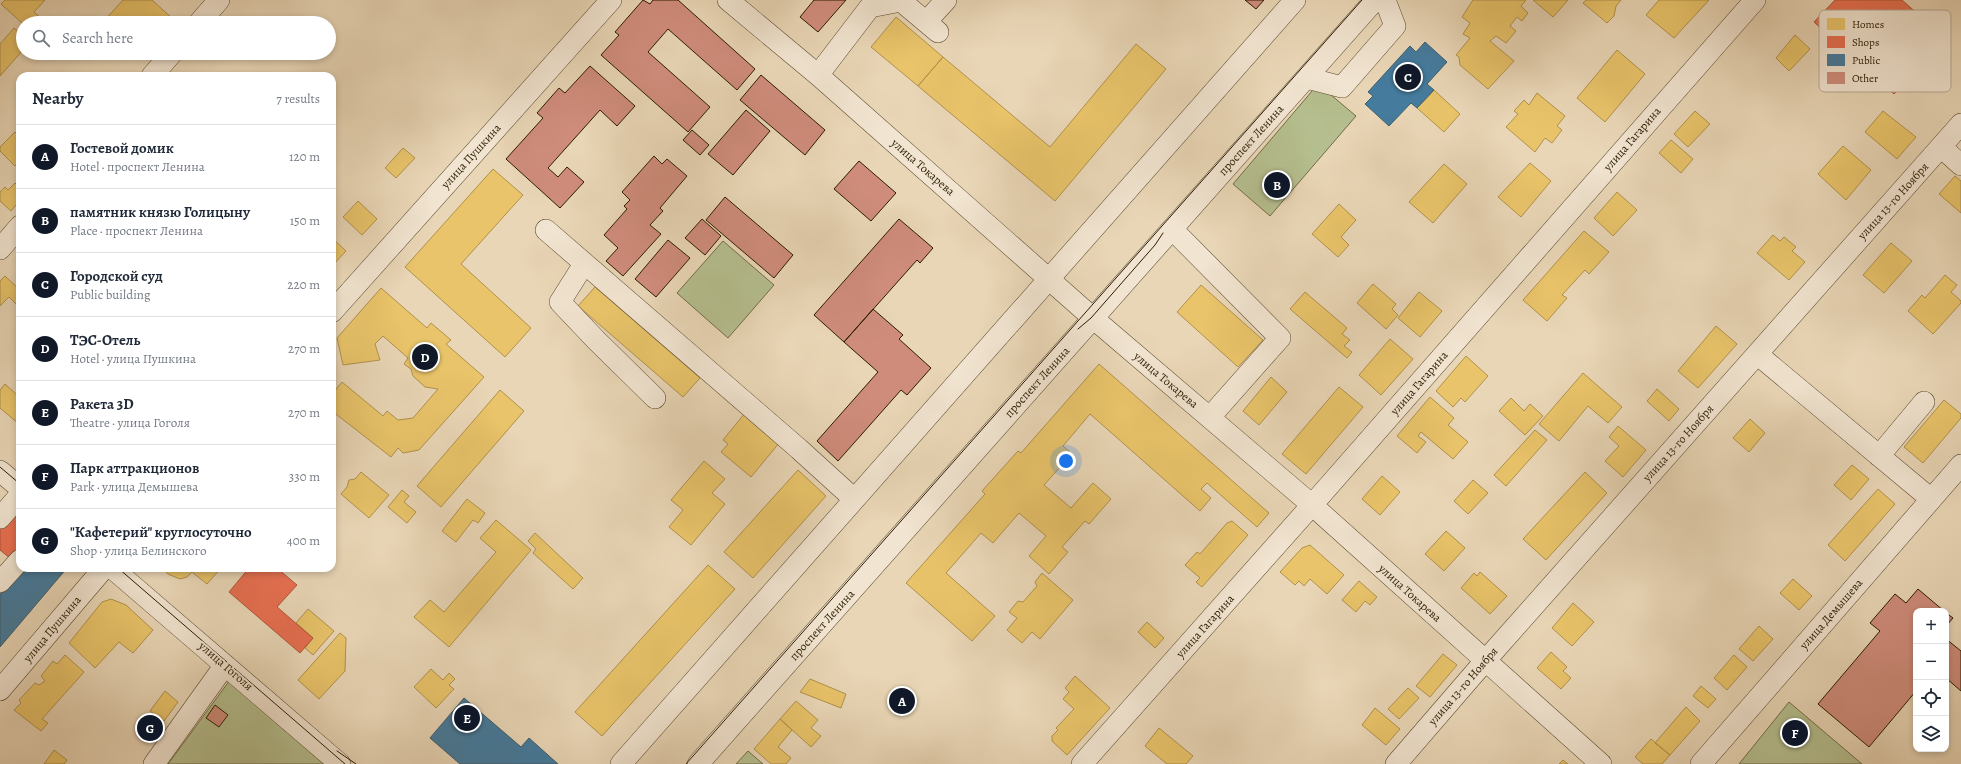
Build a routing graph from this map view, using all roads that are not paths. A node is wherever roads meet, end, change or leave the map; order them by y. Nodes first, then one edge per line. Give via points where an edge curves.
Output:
1 (219, 0) edge
2 (610, 0) edge
3 (728, 0) edge
4 (946, 0) edge
5 (1295, 0) edge
6 (1375, 0) edge
7 (1385, 0) edge
8 (1755, 0) edge
9 (902, 1) edge
10 (873, 4) edge
11 (205, 16) edge
12 (166, 60) edge
13 (155, 72) edge
14 (818, 75) junction
15 (1307, 78) junction
16 (1961, 124) edge
17 (1941, 147) junction
18 (1961, 165) edge
19 (1172, 229) junction
20 (546, 230) dead end
21 (16, 231) edge
22 (0, 249) edge
23 (584, 264) junction
24 (1050, 279) junction
25 (336, 308) edge
26 (1094, 318) junction
27 (1757, 354) junction
28 (655, 398) dead end
29 (1924, 402) dead end
30 (1210, 417) junction
31 (1879, 456) junction
32 (1961, 465) edge
33 (0, 471) edge
34 (16, 485) edge
35 (1931, 499) junction
36 (16, 500) edge
37 (854, 500) junction
38 (1312, 505) junction
39 (0, 518) edge
40 (16, 564) edge
41 (101, 572) edge
42 (117, 572) edge
43 (0, 582) edge
44 (1485, 660) junction
45 (225, 665) junction
46 (0, 690) edge
47 (154, 764) edge
48 (340, 764) edge
49 (621, 764) edge
50 (698, 764) edge
51 (1082, 764) edge
52 (1396, 764) edge
53 (1601, 764) edge
54 (1701, 764) edge

1 - 11 street
2 - 25 street, улица Пушкина
3 - 14 street, улица Токарева
4 - 9 street via 932,27
5 - 24 street
6 - 15 street, проспект Ленина
7 - 15 street via 1395,26 1342,87
8 - 38 street, улица Гагарина
9 - 10 street
10 - 14 street
12 - 13 street
14 - 24 street, улица Токарева
15 - 19 street, проспект Ленина
16 - 17 street, улица 13-го Ноября
17 - 18 street
17 - 27 street, улица 13-го Ноября
19 - 26 street, проспект Ленина
19 - 30 street via 1280,338
20 - 23 street
21 - 22 street
23 - 28 street via 560,302
23 - 37 street via 799,449
24 - 26 street, улица Токарева
24 - 37 street
26 - 30 street, улица Токарева
26 - 50 street, проспект Ленина
27 - 31 street
27 - 44 street, улица 13-го Ноября
29 - 31 street
30 - 38 street, улица Токарева
31 - 35 street
32 - 35 street, улица Демышева
33 - 34 street
35 - 54 street, улица Демышева
36 - 39 street
37 - 49 street
38 - 44 street, улица Токарева
38 - 51 street, улица Гагарина
40 - 43 street
41 - 46 street, улица Пушкина
42 - 45 street, улица Гоголя
44 - 52 street, улица 13-го Ноября
44 - 53 street, улица Токарева
45 - 47 street
45 - 48 street, улица Гоголя

